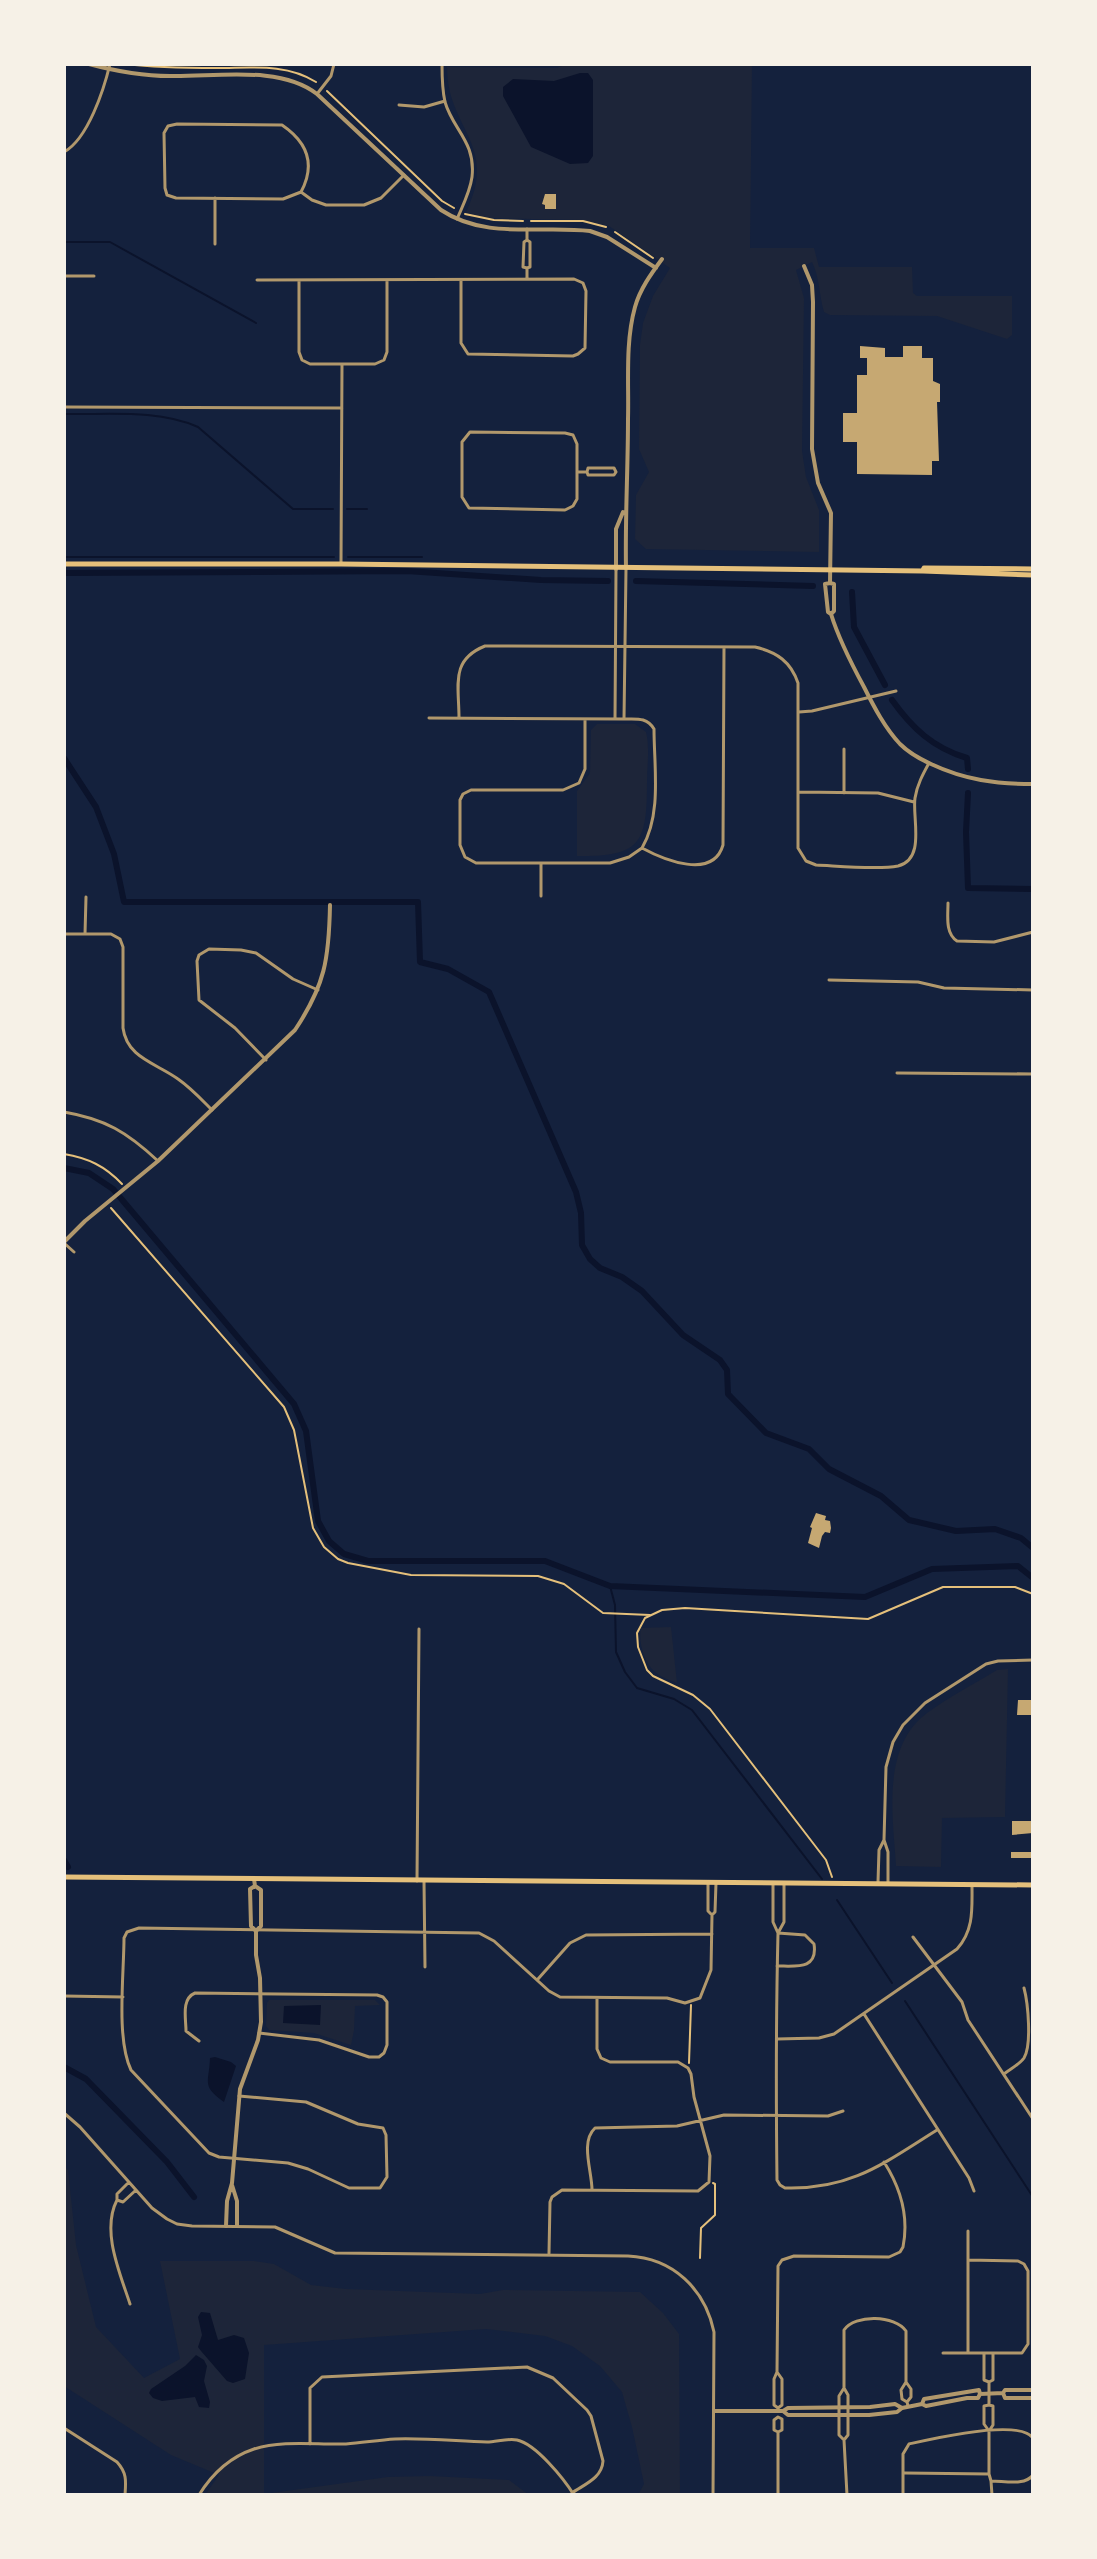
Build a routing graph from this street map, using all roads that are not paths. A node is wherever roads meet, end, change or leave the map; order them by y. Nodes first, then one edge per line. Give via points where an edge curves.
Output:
1 (89, 64) edge
2 (334, 64) edge
3 (442, 64) edge
4 (110, 67) edge
5 (317, 94) junction
6 (445, 101) junction
7 (399, 105) dead end
8 (64, 152) edge
9 (404, 175) junction
10 (301, 192) junction
11 (215, 198) junction
12 (457, 219) junction
13 (527, 229) junction
14 (215, 244) dead end
15 (662, 259) dead end
16 (804, 266) dead end
17 (656, 268) junction
18 (64, 276) edge
19 (94, 276) dead end
20 (527, 279) junction
21 (257, 280) dead end
22 (299, 280) junction
23 (461, 280) junction
24 (387, 281) junction
25 (342, 364) junction
26 (64, 407) edge
27 (342, 408) junction
28 (577, 472) junction
29 (628, 472) junction
30 (624, 510) junction
31 (64, 564) edge
32 (341, 564) junction
33 (616, 569) junction
34 (626, 569) junction
35 (830, 571) junction
36 (1033, 572) edge
37 (830, 583) junction
38 (831, 614) junction
39 (615, 646) junction
40 (625, 647) junction
41 (724, 647) junction
42 (896, 691) dead end
43 (869, 697) junction
44 (799, 712) junction
45 (429, 718) dead end
46 (459, 718) junction
47 (585, 719) junction
48 (615, 719) junction
49 (624, 719) junction
50 (844, 749) dead end
51 (929, 763) junction
52 (1033, 784) edge
53 (798, 792) junction
54 (844, 793) junction
55 (914, 802) junction
56 (642, 848) junction
57 (541, 864) junction
58 (541, 896) dead end
59 (86, 897) dead end
60 (948, 903) dead end
61 (330, 905) dead end
62 (1033, 932) edge
63 (64, 934) edge
64 (85, 934) junction
65 (829, 980) dead end
66 (318, 990) junction
67 (1033, 990) edge
68 (266, 1060) junction
69 (897, 1073) dead end
70 (1033, 1074) edge
71 (212, 1110) junction
72 (64, 1112) edge
73 (158, 1161) junction
74 (64, 1242) edge
75 (74, 1252) dead end
76 (419, 1629) dead end
77 (1033, 1660) edge
78 (884, 1840) junction
79 (64, 1877) edge
80 (420, 1881) junction
81 (254, 1882) junction
82 (708, 1882) junction
83 (716, 1882) junction
84 (773, 1883) junction
85 (784, 1883) junction
86 (878, 1884) junction
87 (888, 1884) junction
88 (972, 1885) junction
89 (1033, 1885) edge
90 (712, 1915) junction
91 (256, 1931) junction
92 (425, 1932) junction
93 (778, 1933) junction
94 (712, 1934) junction
95 (913, 1937) dead end
96 (935, 1965) junction
97 (777, 1966) junction
98 (425, 1967) dead end
99 (537, 1981) junction
100 (1024, 1988) dead end
101 (261, 1994) junction
102 (64, 1996) edge
103 (123, 1997) junction
104 (597, 1998) junction
105 (864, 2014) junction
106 (259, 2033) junction
107 (777, 2039) junction
108 (199, 2041) dead end
109 (1004, 2074) junction
110 (239, 2096) junction
111 (843, 2111) dead end
112 (64, 2113) edge
113 (776, 2116) junction
114 (1033, 2119) edge
115 (700, 2122) junction
116 (937, 2130) junction
117 (233, 2158) junction
118 (884, 2162) junction
119 (129, 2182) junction
120 (232, 2183) junction
121 (136, 2190) junction
122 (592, 2190) junction
123 (974, 2191) dead end
124 (117, 2200) junction
125 (226, 2226) junction
126 (237, 2226) junction
127 (968, 2231) dead end
128 (549, 2255) junction
129 (968, 2260) junction
130 (130, 2304) dead end
131 (943, 2353) dead end
132 (968, 2353) junction
133 (984, 2353) junction
134 (993, 2353) junction
135 (777, 2372) junction
136 (906, 2382) junction
137 (989, 2382) junction
138 (844, 2388) junction
139 (1033, 2390) edge
140 (1003, 2393) junction
141 (989, 2394) junction
142 (1033, 2398) edge
143 (906, 2405) junction
144 (989, 2405) junction
145 (839, 2408) junction
146 (848, 2408) junction
147 (714, 2411) junction
148 (779, 2412) junction
149 (839, 2415) junction
150 (848, 2415) junction
151 (64, 2428) edge
152 (989, 2431) junction
153 (1032, 2436) edge
154 (844, 2440) junction
155 (310, 2444) junction
156 (903, 2473) junction
157 (989, 2474) junction
158 (1032, 2477) edge
159 (991, 2481) junction
160 (573, 2494) edge
161 (125, 2495) edge
162 (199, 2495) edge
163 (713, 2495) edge
164 (778, 2495) edge
165 (847, 2495) edge
166 (903, 2495) edge
167 (992, 2495) edge

1 - 4 street
2 - 5 street
3 - 6 street
4 - 5 street via 166,76 280,77
4 - 8 street via 78,140
5 - 9 street
6 - 7 street via 424,107
6 - 12 street via 471,153 468,193
9 - 10 street via 381,198 364,205 326,205
9 - 12 street
10 - 11 street via 283,199
10 - 11 street via 307,176 306,149 286,127 168,126 167,195
11 - 14 street
12 - 13 street via 481,228
13 - 17 street via 590,231
13 - 20 street
15 - 17 street
16 - 35 street via 813,302 812,449 831,513
17 - 29 street via 642,288 630,334
18 - 19 street
20 - 23 street
20 - 23 street via 583,283 583,351 558,356 474,355 464,350
21 - 22 street
22 - 24 street
22 - 25 street via 302,360
23 - 24 street
24 - 25 street via 384,360
25 - 27 street
26 - 27 street
27 - 32 street
28 - 28 street via 577,499 565,510 472,509 462,497 462,442 475,432 573,435
28 - 29 street
29 - 30 street
30 - 33 street via 616,529
30 - 34 street
31 - 32 main road
32 - 33 main road
33 - 34 main road
33 - 39 street
34 - 35 main road
34 - 40 street
35 - 36 main road
35 - 37 street
37 - 38 street
37 - 38 street via 825,584 825,596
38 - 43 street via 838,639
39 - 40 street
39 - 46 street via 485,646 471,652 459,672
39 - 48 street
40 - 41 street
40 - 49 street
41 - 44 street via 755,647 779,655 794,671
41 - 56 street via 720,854 705,864 678,863
42 - 43 street
43 - 44 street
43 - 51 street via 902,746
44 - 53 street
45 - 46 street
46 - 47 street
47 - 48 street
47 - 57 street via 585,769 579,783 563,790 471,790 460,800 465,857 476,863
48 - 49 street
49 - 56 street via 644,719 654,729 653,813
50 - 54 street
51 - 52 street via 974,780
51 - 55 street
53 - 54 street
53 - 55 street via 798,848 816,865 896,866 909,861 915,850
54 - 55 street via 887,794
56 - 57 street via 610,863
57 - 58 street
59 - 64 street
60 - 62 street via 948,929 960,942 994,942
61 - 66 street via 329,951
63 - 64 street
64 - 71 street via 120,939 123,1028 135,1054 182,1082
65 - 67 street
66 - 68 street via 295,1030
66 - 68 street via 256,953 201,953 199,1000
68 - 71 street
69 - 70 street
71 - 73 street
72 - 73 street via 117,1128
73 - 74 street
74 - 75 street
76 - 80 street
77 - 78 street via 986,1664 925,1703 903,1725 891,1747 884,1780
78 - 86 street
78 - 87 street
79 - 81 main road
80 - 81 main road
80 - 82 main road
80 - 92 street
81 - 91 street via 250,1912
81 - 91 street via 261,1890 261,1926
82 - 83 main road
82 - 90 street
83 - 84 main road
83 - 90 street
84 - 85 main road
84 - 93 street
85 - 86 main road
85 - 93 street via 784,1922
86 - 87 main road
87 - 88 main road
88 - 89 main road
88 - 96 street via 969,1931 957,1949
90 - 94 street
91 - 92 street
91 - 101 street
91 - 103 street via 127,1932
92 - 98 street
92 - 99 street via 485,1935
93 - 97 street
93 - 97 street via 805,1935 816,1950 804,1965
94 - 99 street via 586,1935 570,1943
94 - 104 street via 711,1970 700,1998 685,2003
95 - 96 street
96 - 105 street
96 - 109 street
97 - 107 street
99 - 104 street via 560,1997
100 - 109 street via 1026,2053
101 - 106 street
101 - 106 street via 383,1997 387,2045 379,2057 369,2057 319,2040
101 - 108 street via 189,1996 186,2031
102 - 103 street
103 - 117 street via 124,2050 131,2070 209,2153
104 - 115 street via 601,2058 683,2064 691,2074
105 - 107 street via 827,2037
105 - 116 street
106 - 110 street
107 - 113 street
109 - 114 street
110 - 117 street
110 - 117 street via 306,2102 358,2124 383,2128 385,2183 380,2188 349,2188 295,2164
111 - 113 street
112 - 119 street
113 - 115 street via 724,2115
113 - 118 street via 780,2185 822,2187
115 - 122 street via 602,2126 590,2132
115 - 122 street via 710,2156 710,2182 698,2191
116 - 118 street
116 - 123 street
117 - 120 street
118 - 135 street via 903,2209 900,2252 889,2257 787,2257 778,2266
119 - 121 street
119 - 124 street
120 - 125 street
120 - 126 street
121 - 124 street via 123,2202
121 - 125 street via 157,2213 177,2224
122 - 128 street via 562,2190 550,2202
124 - 130 street via 114,2252
125 - 126 street
126 - 128 street via 275,2227 326,2251 345,2253
127 - 129 street
128 - 147 street via 635,2256 668,2266 694,2287 711,2320
129 - 132 street
129 - 134 street via 1018,2261 1028,2271 1026,2349
131 - 132 street
132 - 133 street
133 - 134 street
133 - 137 street via 984,2380
134 - 137 street
135 - 148 street via 782,2379
135 - 148 street via 774,2405
136 - 138 street via 902,2325 852,2321 844,2330
136 - 143 street via 901,2390
136 - 143 street via 911,2397
137 - 141 street
138 - 145 street
138 - 146 street
139 - 140 street
140 - 141 street
140 - 142 street via 1005,2398
141 - 143 street
141 - 144 street
143 - 146 street
143 - 150 street via 897,2412
144 - 152 street
144 - 152 street via 984,2406
145 - 146 street
145 - 148 street
145 - 149 street
146 - 150 street
147 - 148 street
147 - 163 street
148 - 149 street
148 - 164 street via 774,2420
149 - 150 street
149 - 154 street
150 - 154 street
151 - 161 street via 124,2469
152 - 153 street via 1024,2431
152 - 156 street via 909,2444
152 - 157 street
154 - 165 street
155 - 160 street via 517,2440 530,2446
155 - 160 street via 310,2388 322,2377 534,2369 558,2382 591,2416 603,2468
155 - 162 street via 272,2445 241,2455 220,2469
156 - 157 street
156 - 166 street
157 - 159 street
158 - 159 street via 1024,2482
159 - 167 street

